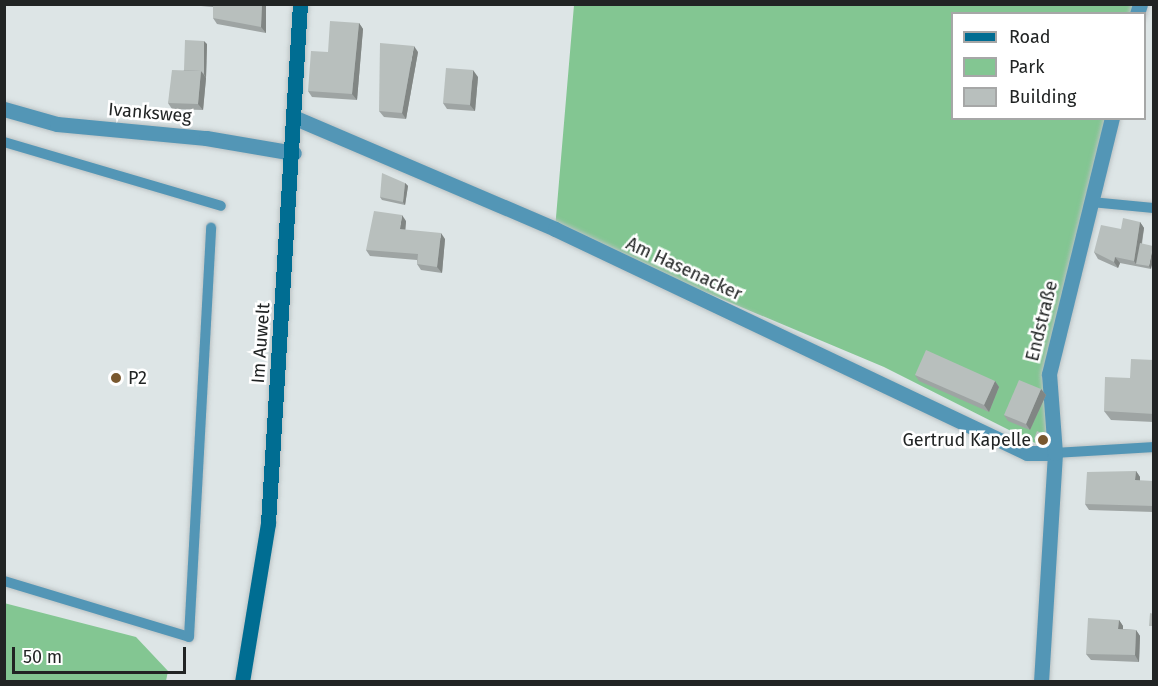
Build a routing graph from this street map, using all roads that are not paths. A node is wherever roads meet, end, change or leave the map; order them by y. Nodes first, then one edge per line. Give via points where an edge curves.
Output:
1 (300, 4) edge
2 (4, 109) edge
3 (293, 117) junction
4 (1112, 120) edge
5 (4, 142) edge
6 (294, 153) junction
7 (1091, 202) junction
8 (221, 206) dead end
9 (1154, 208) edge
10 (211, 228) dead end
11 (1154, 447) edge
12 (1055, 453) junction
13 (4, 581) edge
14 (242, 681) edge
15 (1041, 681) edge

1 - 3 main road, Im Auwelt
2 - 6 street, Ivanksweg via 57,124 206,138
3 - 6 main road, Im Auwelt
3 - 12 street, Am Hasenacker via 555,229 1027,453
4 - 7 street, Endstraße
5 - 8 lane
6 - 14 main road, Im Auwelt via 268,524
7 - 9 lane
7 - 12 street, Endstraße via 1049,374
10 - 13 lane via 189,637
11 - 12 lane
12 - 15 street, Endstraße

